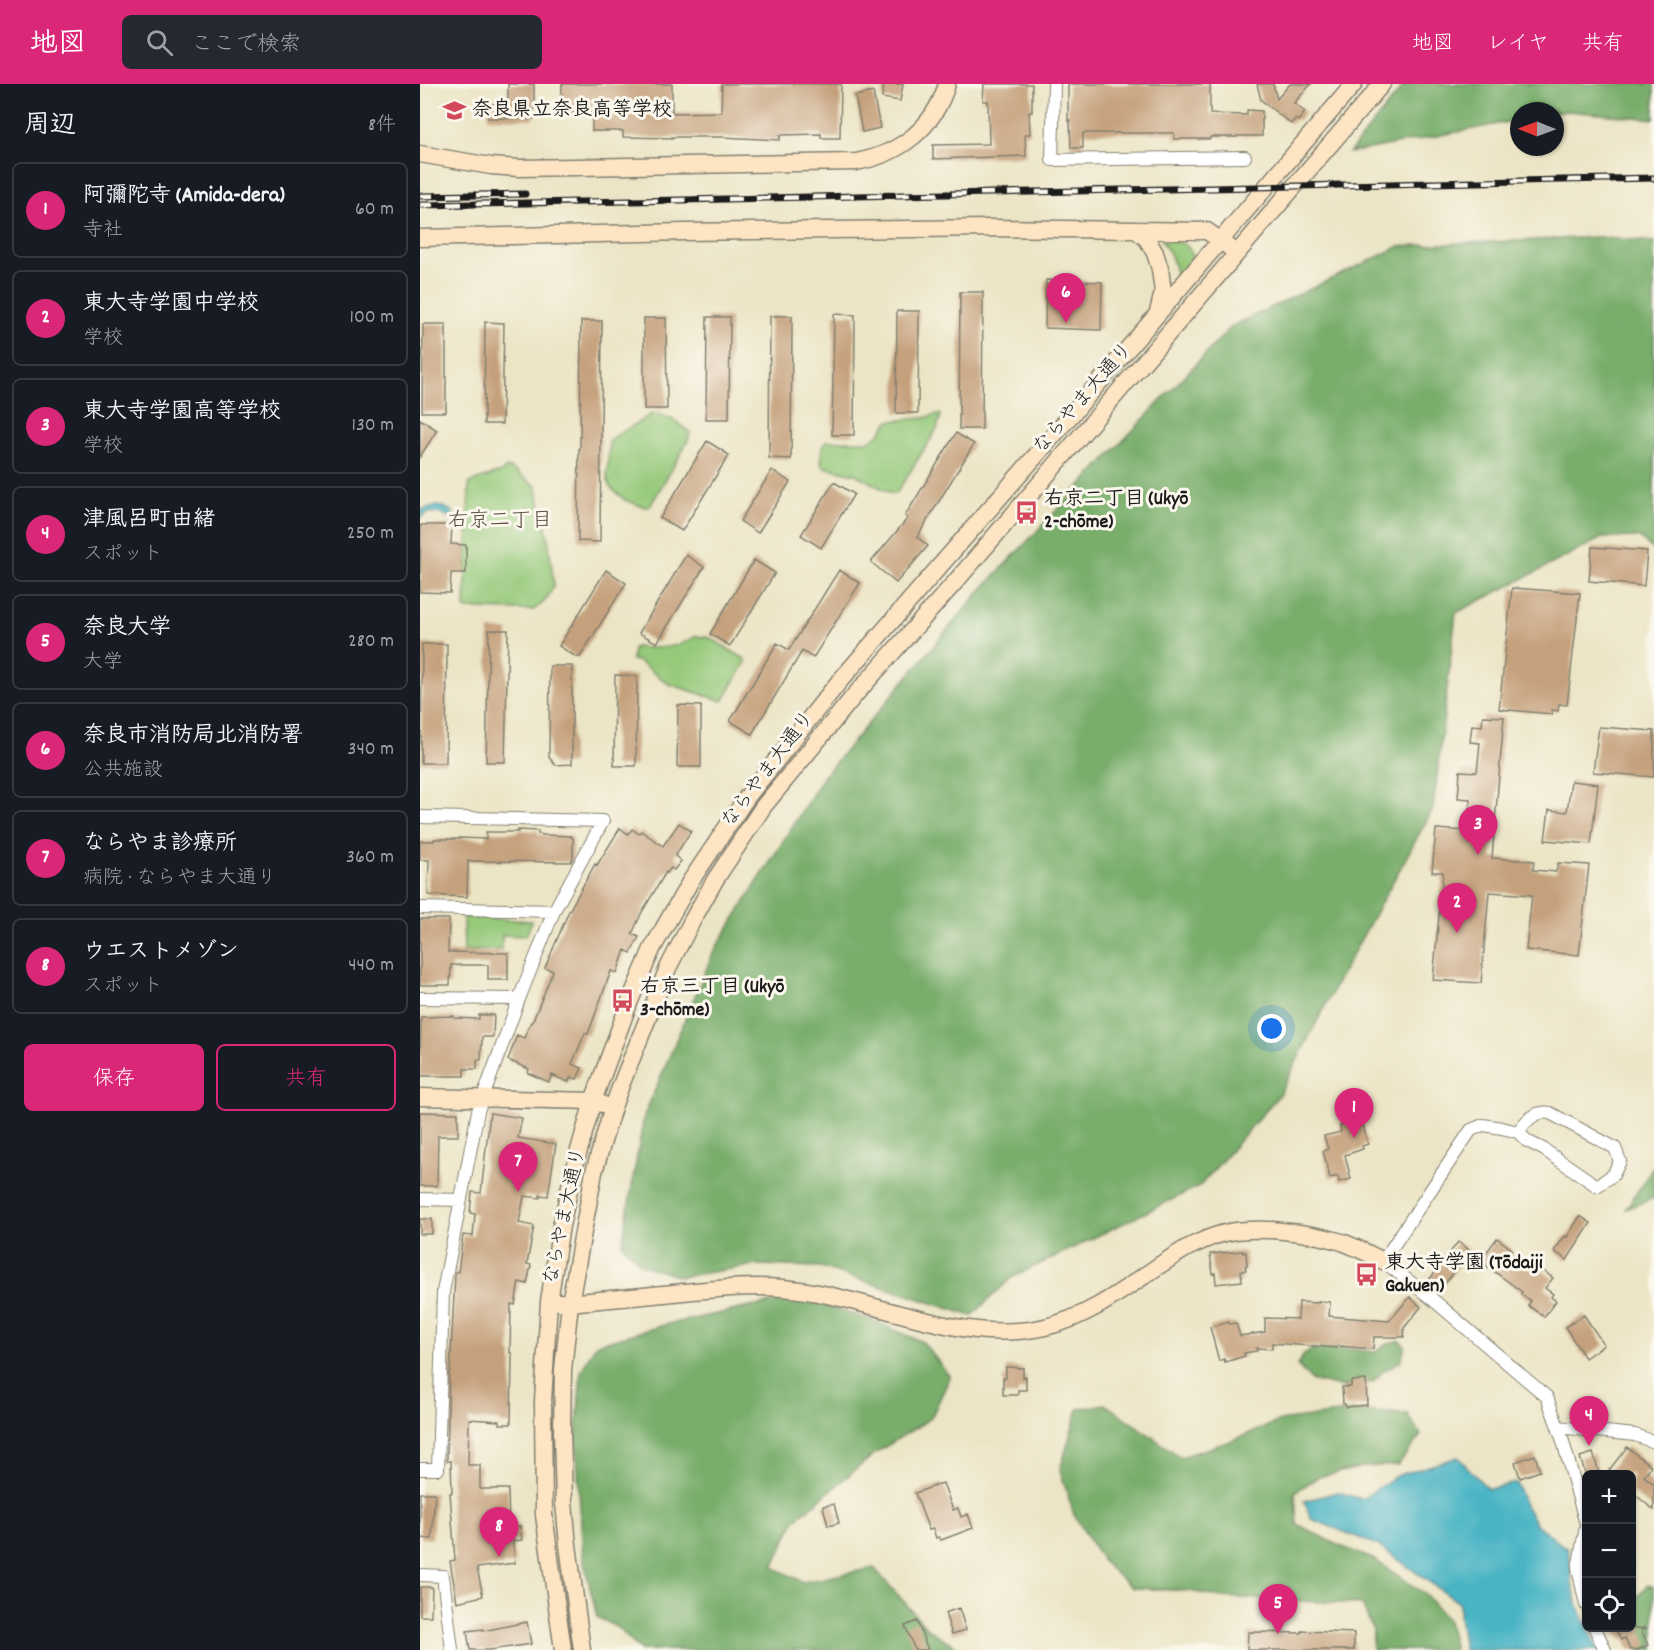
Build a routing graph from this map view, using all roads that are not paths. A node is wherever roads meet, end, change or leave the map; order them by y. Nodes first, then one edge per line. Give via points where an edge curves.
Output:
1 (947, 84) edge
2 (1054, 84) edge
3 (1354, 84) edge
4 (1382, 84) edge
5 (420, 154) edge
6 (1245, 157) dead end
7 (1136, 230) junction
8 (420, 238) edge
9 (1222, 240) junction
10 (1237, 254) junction
11 (1158, 313) junction
12 (420, 817) edge
13 (420, 908) edge
14 (554, 911) junction
15 (420, 998) edge
16 (519, 999) junction
17 (420, 1097) edge
18 (482, 1098) junction
19 (593, 1101) junction
20 (613, 1107) junction
21 (1518, 1132) junction
22 (420, 1199) edge
23 (461, 1200) junction
24 (1383, 1261) junction
25 (549, 1301) junction
26 (570, 1303) junction
27 (1558, 1427) junction
28 (1654, 1442) edge
29 (420, 1469) edge
30 (1587, 1524) edge
31 (1582, 1549) edge
32 (420, 1575) edge
33 (1582, 1584) edge
34 (1597, 1632) edge
35 (452, 1650) edge
36 (563, 1650) edge
37 (582, 1650) edge
38 (1605, 1650) edge

1 - 5 street via 929,122 910,140 879,157 856,162 519,168
2 - 6 street via 1052,160
3 - 9 street, ならやま大通り
4 - 10 street, ならやま大通り
7 - 8 street via 990,228
7 - 9 street via 1207,231
7 - 11 street via 1147,239 1160,269 1163,292
9 - 10 street
9 - 11 street, ならやま大通り
10 - 20 street, ならやま大通り via 854,696 763,807 715,880 673,959
11 - 19 street, ならやま大通り via 838,683 747,797 690,882 652,949
12 - 14 street via 603,821
13 - 14 street
14 - 16 street
15 - 16 street
16 - 18 street
17 - 18 street
18 - 19 street
18 - 23 street
19 - 20 street
19 - 25 street, ならやま大通り via 563,1217
20 - 26 street, ならやま大通り via 594,1172
21 - 21 street via 1597,1186 1613,1175 1620,1161 1615,1148 1550,1113 1526,1120
21 - 24 street via 1483,1125 1471,1130
22 - 23 street
23 - 29 street via 443,1292 438,1469
24 - 26 street via 1340,1241 1313,1235 1272,1230 1221,1234 1186,1249 1083,1315 1046,1327 1006,1333 962,1329 851,1300 783,1288 711,1289
24 - 27 street via 1547,1396
25 - 26 street
25 - 36 street, ならやま大通り via 543,1401 544,1515
26 - 37 street, ならやま大通り via 563,1370 563,1482
27 - 28 street via 1635,1435
27 - 30 street
31 - 33 street via 1578,1568
32 - 35 street via 443,1576
34 - 38 street

